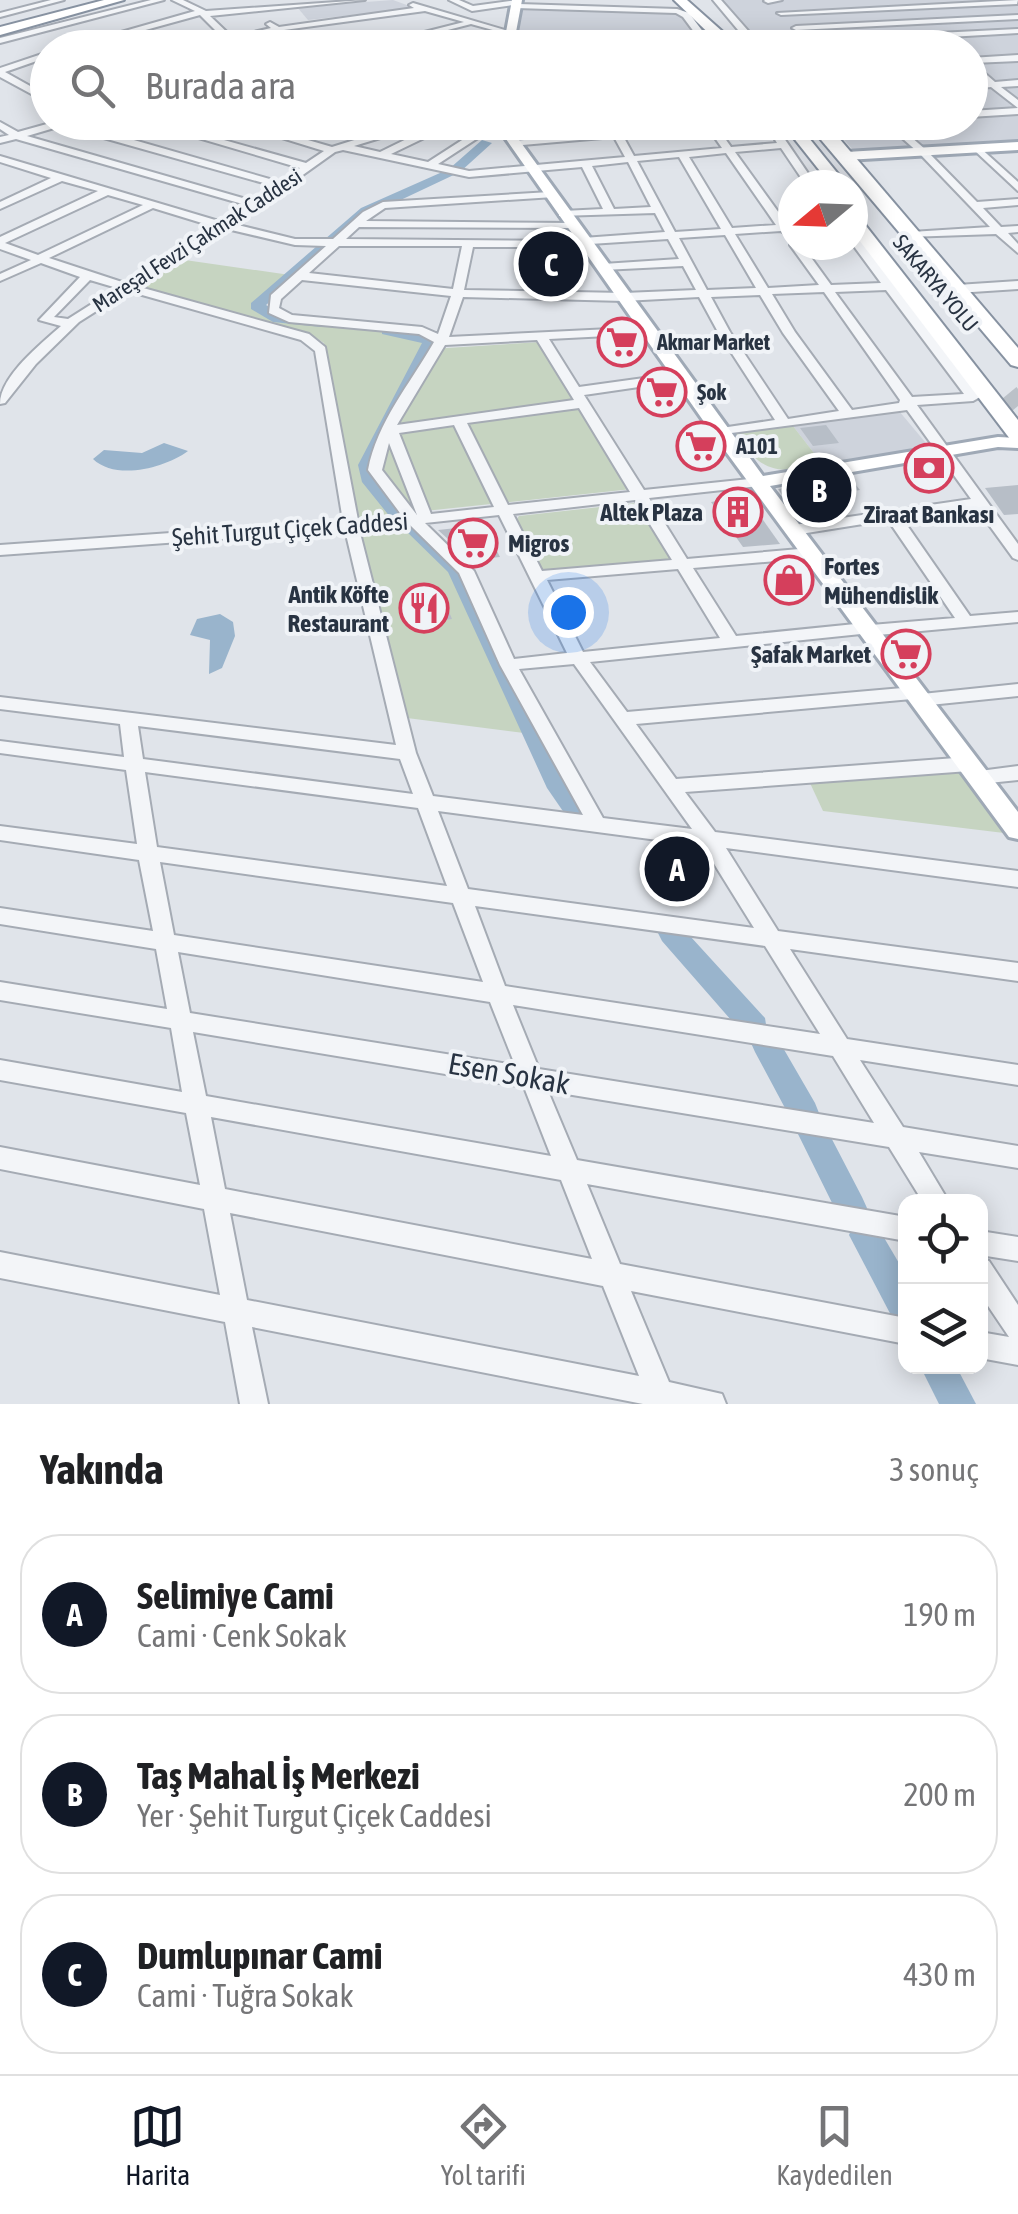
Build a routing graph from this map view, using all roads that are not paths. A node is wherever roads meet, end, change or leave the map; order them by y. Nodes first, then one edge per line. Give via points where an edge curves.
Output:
1 (60, 0) edge
2 (100, 0) edge
3 (118, 0) edge
4 (160, 0) edge
5 (176, 0) edge
6 (232, 0) edge
7 (361, 0) edge
8 (442, 0) edge
9 (453, 0) edge
10 (680, 0) edge
11 (693, 0) edge
12 (768, 0) edge
13 (778, 0) edge
14 (1017, 1) edge
15 (404, 2) edge
16 (709, 2) edge
17 (517, 3) edge
18 (896, 4) edge
19 (293, 5) junction
20 (424, 9) junction
21 (252, 10) junction
22 (199, 11) junction
23 (781, 14) junction
24 (0, 16) edge
25 (448, 16) junction
26 (1018, 17) edge
27 (333, 19) junction
28 (383, 22) dead end
29 (919, 22) junction
30 (306, 23) junction
31 (472, 23) junction
32 (0, 28) edge
33 (346, 28) dead end
34 (796, 28) joint
35 (276, 29) junction
36 (43, 30) edge
37 (132, 30) edge
38 (219, 30) edge
39 (271, 30) edge
40 (442, 30) edge
41 (499, 30) edge
42 (512, 30) edge
43 (697, 30) edge
44 (714, 30) edge
45 (718, 30) edge
46 (724, 30) edge
47 (740, 30) edge
48 (929, 30) edge
49 (1018, 32) edge
50 (30, 33) edge
51 (988, 33) edge
52 (0, 41) edge
53 (1018, 58) edge
54 (30, 61) edge
55 (988, 61) edge
56 (0, 72) edge
57 (988, 79) edge
58 (1018, 83) edge
59 (988, 84) edge
60 (994, 84) junction
61 (30, 90) edge
62 (1018, 108) edge
63 (988, 112) edge
64 (0, 125) edge
65 (30, 132) edge
66 (16, 136) junction
67 (0, 140) edge
68 (124, 140) edge
69 (213, 140) edge
70 (303, 140) edge
71 (367, 140) edge
72 (413, 140) edge
73 (469, 140) edge
74 (511, 140) edge
75 (621, 140) edge
76 (723, 140) edge
77 (780, 140) edge
78 (788, 140) edge
79 (792, 140) edge
80 (803, 140) edge
81 (816, 140) edge
82 (833, 140) edge
83 (910, 140) edge
84 (782, 144) junction
85 (1018, 146) edge
86 (977, 148) junction
87 (338, 149) junction
88 (731, 150) junction
89 (799, 150) junction
90 (924, 152) junction
91 (682, 154) junction
92 (382, 155) junction
93 (846, 156) junction
94 (0, 159) edge
95 (632, 159) junction
96 (586, 164) junction
97 (432, 165) junction
98 (308, 166) junction
99 (532, 169) junction
100 (800, 170) edge
101 (814, 170) edge
102 (827, 170) edge
103 (841, 170) edge
104 (61, 177) junction
105 (281, 185) junction
106 (1018, 188) edge
107 (107, 191) junction
108 (0, 192) edge
109 (550, 196) junction
110 (18, 198) junction
111 (1018, 202) edge
112 (151, 204) junction
113 (253, 204) junction
114 (974, 204) junction
115 (868, 205) edge
116 (0, 206) edge
117 (658, 210) junction
118 (610, 212) junction
119 (778, 213) edge
120 (868, 221) edge
121 (355, 224) junction
122 (225, 225) junction
123 (778, 228) edge
124 (1018, 229) edge
125 (999, 230) junction
126 (576, 231) junction
127 (728, 231) junction
128 (672, 235) junction
129 (911, 235) junction
130 (868, 238) edge
131 (340, 240) junction
132 (468, 242) junction
133 (0, 243) edge
134 (1018, 250) edge
135 (868, 257) edge
136 (38, 259) junction
137 (806, 260) edge
138 (686, 262) junction
139 (603, 267) junction
140 (88, 276) junction
141 (300, 276) junction
142 (0, 278) edge
143 (1018, 285) edge
144 (890, 286) junction
145 (127, 287) junction
146 (957, 289) junction
147 (827, 290) junction
148 (765, 292) junction
149 (458, 294) junction
150 (703, 294) junction
151 (624, 297) junction
152 (70, 323) junction
153 (647, 330) junction
154 (541, 336) junction
155 (441, 341) junction
156 (1015, 355) edge
157 (680, 376) junction
158 (1008, 394) edge
159 (579, 397) junction
160 (0, 400) edge
161 (907, 404) junction
162 (848, 414) junction
163 (458, 420) junction
164 (784, 423) junction
165 (390, 430) junction
166 (721, 432) junction
167 (1014, 436) edge
168 (944, 452) junction
169 (759, 482) junction
170 (643, 496) junction
171 (981, 502) junction
172 (503, 511) junction
173 (892, 516) junction
174 (420, 520) junction
175 (352, 526) junction
176 (794, 530) junction
177 (0, 550) edge
178 (810, 553) junction
179 (1018, 555) edge
180 (684, 564) junction
181 (535, 576) junction
182 (1018, 617) edge
183 (966, 622) junction
184 (866, 630) junction
185 (731, 642) junction
186 (577, 656) junction
187 (508, 665) junction
188 (1018, 690) edge
189 (917, 696) junction
190 (0, 702) edge
191 (128, 719) junction
192 (622, 719) junction
193 (0, 748) edge
194 (407, 753) junction
195 (133, 764) junction
196 (974, 770) junction
197 (1018, 773) edge
198 (674, 786) junction
199 (423, 801) junction
200 (596, 824) junction
201 (1018, 830) edge
202 (0, 833) edge
203 (710, 840) junction
204 (148, 853) junction
205 (1018, 879) edge
206 (460, 894) junction
207 (0, 916) edge
208 (767, 935) junction
209 (165, 942) junction
210 (1018, 972) edge
211 (0, 991) edge
212 (497, 992) junction
213 (180, 1018) junction
214 (838, 1047) junction
215 (0, 1070) edge
216 (1018, 1075) edge
217 (530, 1076) junction
218 (195, 1104) junction
219 (898, 1138) junction
220 (1018, 1157) edge
221 (0, 1158) edge
222 (568, 1170) junction
223 (932, 1194) edge
224 (213, 1198) junction
225 (898, 1228) edge
226 (988, 1244) edge
227 (1018, 1250) edge
228 (0, 1265) edge
229 (612, 1276) junction
230 (988, 1282) edge
231 (235, 1311) junction
232 (1018, 1328) edge
233 (898, 1330) edge
234 (988, 1346) edge
235 (1018, 1352) edge
236 (662, 1399) edge
237 (254, 1404) edge
238 (712, 1404) edge

1 - 24 street
2 - 32 highway
3 - 32 highway
4 - 36 street
5 - 22 street
6 - 22 street
7 - 19 street
8 - 15 street
9 - 17 street via 472,9
10 - 44 highway
11 - 45 highway
12 - 13 street
12 - 23 street
14 - 18 street
15 - 20 street
16 - 46 highway
16 - 47 street
17 - 42 main road
17 - 43 street via 677,11
18 - 23 street
18 - 29 street
19 - 21 street
19 - 30 street
20 - 25 street
20 - 27 street
21 - 22 street
21 - 35 street
22 - 37 street
22 - 38 street
23 - 34 street
25 - 28 street
25 - 31 street
26 - 29 street
27 - 30 street
27 - 33 street
29 - 34 street
29 - 48 street
30 - 35 street
31 - 40 street
31 - 41 street
35 - 39 street
49 - 51 street
50 - 52 street
53 - 55 street
54 - 56 street
56 - 61 street
57 - 60 street
58 - 60 street
59 - 60 street
60 - 62 street
62 - 63 street
64 - 66 street
65 - 66 street
66 - 67 street
66 - 113 street
68 - 105 street
69 - 98 street
70 - 87 street
71 - 87 street, Mareşal Fevzi Çakmak Caddesi
72 - 92 street
73 - 97 street
74 - 99 main road
75 - 95 street
76 - 88 street
77 - 84 street
78 - 89 street
79 - 89 highway
80 - 102 highway
81 - 103 highway, SAKARYA YOLU
82 - 93 highway
83 - 90 street
84 - 88 street
84 - 100 street
85 - 86 main road
86 - 90 main road
86 - 106 street
87 - 92 street
87 - 98 street, Mareşal Fevzi Çakmak Caddesi
88 - 91 street
88 - 119 street
89 - 101 highway
90 - 93 main road
90 - 114 street
91 - 95 street
91 - 127 street
92 - 97 street
93 - 129 highway
94 - 104 street
95 - 96 street
95 - 117 street
96 - 99 street
96 - 118 street
97 - 99 street via 469,174
98 - 105 street, Mareşal Fevzi Çakmak Caddesi
99 - 109 main road
104 - 107 street
104 - 110 street
105 - 113 street, Mareşal Fevzi Çakmak Caddesi
107 - 112 street
107 - 133 street
108 - 110 street
109 - 121 street via 395,202
109 - 126 main road
110 - 116 street
111 - 114 street
112 - 122 street
112 - 136 street
113 - 122 street, Mareşal Fevzi Çakmak Caddesi
114 - 125 street
115 - 158 highway, SAKARYA YOLU
117 - 118 street
117 - 128 street
118 - 126 street
120 - 158 highway
121 - 126 street
121 - 131 street
122 - 131 street via 295,242
122 - 145 street, Mareşal Fevzi Çakmak Caddesi
123 - 127 street
124 - 125 street
125 - 129 street
125 - 134 street
126 - 128 street
126 - 132 street
126 - 139 main road
127 - 128 street
127 - 148 street
128 - 138 street
129 - 146 highway
130 - 158 highway
131 - 132 street
131 - 141 street
132 - 149 street
133 - 136 street
135 - 144 street
136 - 140 street
136 - 142 street
137 - 147 street
138 - 139 street
138 - 150 street
139 - 151 main road
140 - 145 street
140 - 152 street via 45,320
141 - 149 street
141 - 155 street via 271,304 278,314 422,330
143 - 146 street
144 - 147 street
144 - 161 street via 974,396
145 - 152 street, Mareşal Fevzi Çakmak Caddesi
145 - 175 street via 317,344
146 - 156 highway
147 - 148 street
147 - 161 street
148 - 150 street
148 - 162 street
149 - 151 street
149 - 155 street
150 - 151 street
150 - 164 street
151 - 153 main road
152 - 160 street, Mareşal Fevzi Çakmak Caddesi
153 - 154 street
153 - 157 main road
154 - 155 street
154 - 159 street
155 - 165 street
157 - 159 street
157 - 166 main road
158 - 167 highway
159 - 163 street
159 - 170 street
161 - 162 street
161 - 168 street
162 - 164 street
163 - 165 street
163 - 172 street
164 - 166 street
165 - 174 street
165 - 174 street via 374,470
166 - 169 main road
167 - 168 main road
168 - 169 main road
168 - 171 street
169 - 170 street, Şehit Turgut Çiçek Caddesi
169 - 176 main road
170 - 172 street, Şehit Turgut Çiçek Caddesi
170 - 180 street
171 - 173 street
171 - 179 street
172 - 174 street, Şehit Turgut Çiçek Caddesi
172 - 181 street
173 - 176 street
173 - 183 street
174 - 175 street, Şehit Turgut Çiçek Caddesi
174 - 187 street via 461,562
175 - 177 street, Şehit Turgut Çiçek Caddesi
175 - 194 street
176 - 178 main road
178 - 180 street
178 - 184 main road
180 - 181 street
180 - 185 street
181 - 186 street
182 - 183 street
183 - 184 street
184 - 185 street
184 - 189 main road
185 - 186 street
186 - 187 street
186 - 192 street
187 - 200 street
188 - 189 street
189 - 192 street
189 - 196 main road
190 - 191 street
191 - 194 street
191 - 195 street
192 - 198 street
193 - 195 street
194 - 199 street
195 - 199 street
195 - 204 street
196 - 197 street
196 - 198 street
196 - 201 main road
198 - 203 street
199 - 200 street
199 - 206 street
200 - 203 street
202 - 204 street
203 - 205 street
203 - 208 street
204 - 206 street
204 - 209 street
206 - 208 street
206 - 212 street
207 - 209 street
208 - 210 street
208 - 214 street
209 - 212 street
209 - 213 street
211 - 213 street, Esen Sokak
212 - 214 street
212 - 217 street
213 - 217 street, Esen Sokak
213 - 218 street
214 - 216 street
214 - 219 street
215 - 218 street
217 - 219 street, Esen Sokak
217 - 222 street
218 - 222 street
218 - 224 street
219 - 220 street, Esen Sokak
219 - 223 street
221 - 224 street
222 - 225 street
222 - 229 street
224 - 229 street
224 - 231 street
226 - 227 street
228 - 231 street
229 - 233 street
229 - 236 street
230 - 232 street
231 - 236 street
231 - 237 street
234 - 235 street
236 - 238 street

